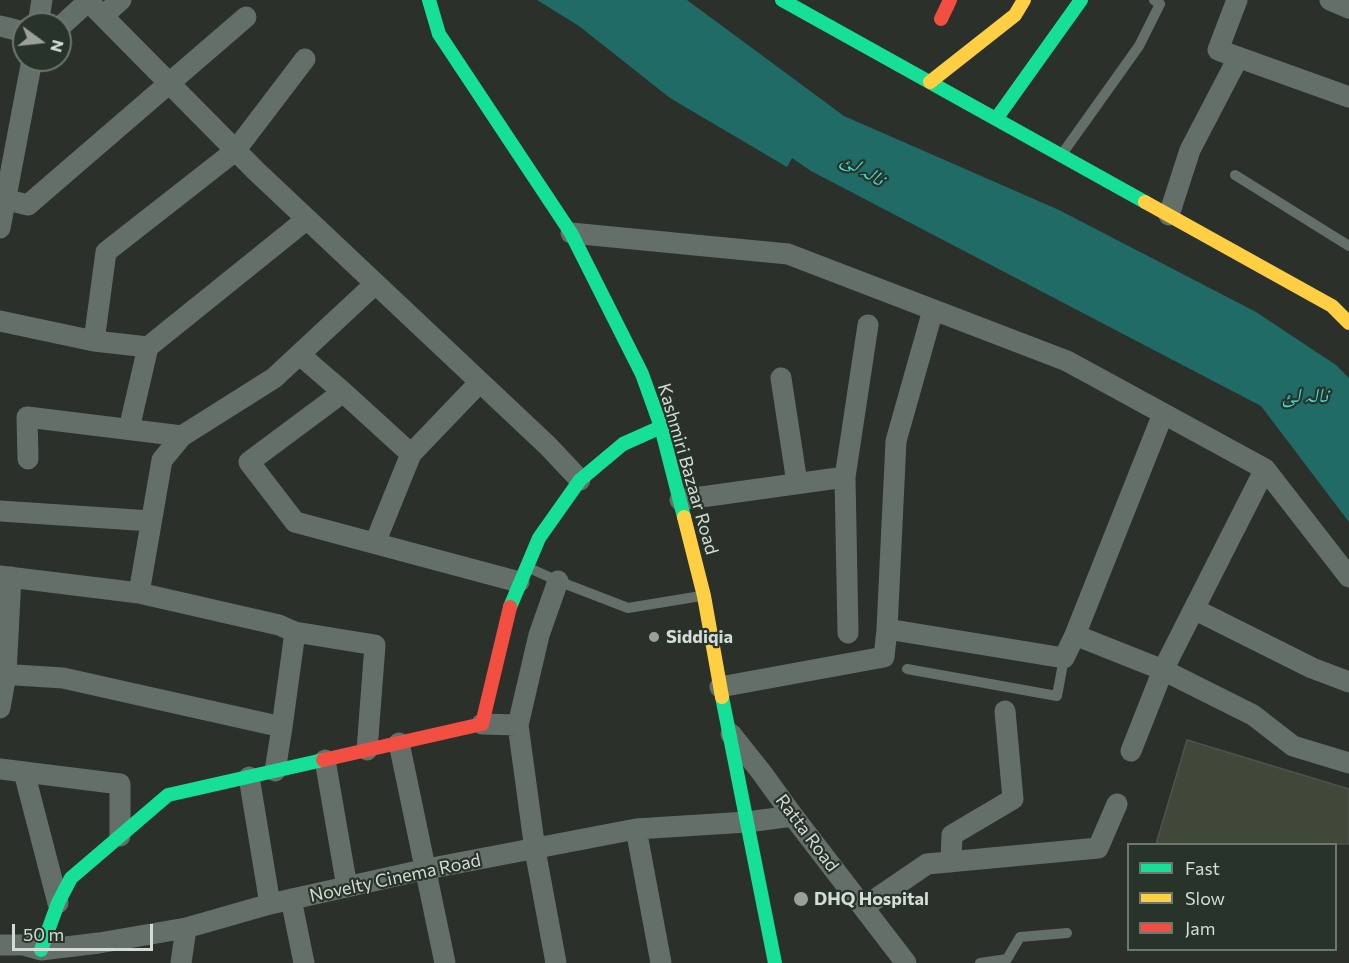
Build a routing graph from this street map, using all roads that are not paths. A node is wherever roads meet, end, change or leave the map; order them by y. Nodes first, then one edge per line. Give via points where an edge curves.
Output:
1 (121, 0) edge
2 (429, 0) edge
3 (782, 0) edge
4 (950, 0) edge
5 (1024, 0) edge
6 (1081, 0) edge
7 (1154, 0) edge
8 (1238, 0) edge
9 (1330, 0) edge
10 (1349, 8) edge
11 (72, 16) edge
12 (103, 16) junction
13 (246, 16) dead end
14 (941, 19) dead end
15 (1238, 58) junction
16 (305, 59) dead end
17 (29, 72) edge
18 (930, 82) junction
19 (169, 83) junction
20 (1349, 97) edge
21 (996, 118) junction
22 (235, 151) junction
23 (1061, 155) junction
24 (1235, 175) dead end
25 (2, 199) edge
26 (1169, 215) junction
27 (307, 219) junction
28 (0, 228) edge
29 (571, 232) junction
30 (1349, 246) edge
31 (375, 284) junction
32 (933, 310) junction
33 (0, 321) edge
34 (1349, 323) edge
35 (868, 325) dead end
36 (94, 341) junction
37 (148, 347) junction
38 (300, 355) junction
39 (781, 378) dead end
40 (480, 382) junction
41 (343, 392) junction
42 (1163, 414) junction
43 (661, 427) junction
44 (129, 429) junction
45 (182, 436) junction
46 (411, 454) junction
47 (28, 459) dead end
48 (1265, 469) junction
49 (846, 477) junction
50 (579, 480) junction
51 (797, 483) junction
52 (680, 500) junction
53 (0, 511) edge
54 (151, 521) junction
55 (375, 543) junction
56 (522, 574) junction
57 (5, 576) edge
58 (1349, 577) edge
59 (558, 581) junction
60 (139, 593) junction
61 (704, 596) junction
62 (1194, 609) junction
63 (887, 629) junction
64 (295, 632) junction
65 (848, 633) dead end
66 (1075, 635) junction
67 (1064, 658) junction
68 (907, 669) dead end
69 (1163, 670) junction
70 (3, 674) edge
71 (1349, 682) edge
72 (720, 687) junction
73 (0, 708) edge
74 (1005, 711) dead end
75 (482, 724) junction
76 (518, 725) junction
77 (282, 727) junction
78 (729, 732) junction
79 (399, 743) junction
80 (367, 750) junction
81 (1131, 751) dead end
82 (325, 760) junction
83 (1349, 763) edge
84 (0, 769) edge
85 (274, 771) junction
86 (24, 772) junction
87 (249, 777) junction
88 (1117, 804) dead end
89 (793, 816) junction
90 (747, 822) junction
91 (636, 829) junction
92 (120, 836) junction
93 (535, 850) junction
94 (951, 862) junction
95 (427, 869) junction
96 (346, 887) junction
97 (291, 899) junction
98 (58, 903) junction
99 (270, 904) junction
100 (864, 907) junction
101 (186, 928) junction
102 (1067, 933) dead end
103 (0, 945) edge
104 (41, 950) junction
105 (181, 963) edge
106 (304, 963) edge
107 (446, 963) edge
108 (556, 963) edge
109 (661, 963) edge
110 (775, 963) edge
111 (906, 963) edge
112 (980, 963) edge

1 - 12 street
2 - 29 street, Kashmiri Bazaar Road via 439,34
3 - 18 street
4 - 14 street
5 - 18 street via 1015,15
6 - 21 street
7 - 23 lane via 1160,4 1139,46
8 - 15 street via 1218,50
9 - 10 street
11 - 12 street via 90,4
12 - 19 street
13 - 19 street
15 - 20 street
15 - 26 street via 1190,150
16 - 22 street
17 - 25 street
18 - 21 street
19 - 22 street
19 - 25 street via 28,205
21 - 23 street
22 - 27 street
22 - 36 street via 106,252
23 - 26 street
24 - 30 lane
25 - 28 street
26 - 34 street via 1332,306
27 - 31 street
27 - 37 street
29 - 32 street via 788,254
29 - 43 street, Kashmiri Bazaar Road via 642,374
31 - 38 street
31 - 40 street
32 - 42 street via 1067,361
32 - 63 street via 896,441
33 - 36 street
35 - 49 street
36 - 37 street
37 - 44 street
38 - 41 street
38 - 45 street via 274,378
39 - 51 street
40 - 46 street
40 - 50 street
41 - 46 street
41 - 55 street via 249,462 295,522
42 - 48 street
42 - 66 street
43 - 50 street via 623,444
43 - 52 street, Kashmiri Bazaar Road
44 - 45 street
44 - 47 street via 27,417
45 - 54 street via 162,460
46 - 55 street
48 - 58 street
48 - 62 street
49 - 51 street
49 - 65 street
50 - 56 street via 539,538
51 - 52 street
52 - 61 street, Kashmiri Bazaar Road
53 - 54 street
54 - 60 street
55 - 56 street
56 - 59 lane
56 - 75 street via 506,616
57 - 60 street
57 - 70 street
59 - 61 lane via 628,608
59 - 76 street via 539,635
60 - 64 street
61 - 72 street, Kashmiri Bazaar Road
62 - 69 street
62 - 71 street via 1312,668
63 - 67 street
63 - 72 street via 884,657
64 - 77 street
64 - 80 street via 375,645
66 - 67 street
66 - 69 street
67 - 68 lane via 1057,696
69 - 81 street
69 - 83 street via 1253,715 1293,747
70 - 73 street
70 - 77 street via 63,678
72 - 78 street, Kashmiri Bazaar Road
74 - 94 street via 1012,799 952,836
75 - 76 street
75 - 79 street
76 - 93 street
77 - 85 street
78 - 89 street, Ratta Road
78 - 90 street, Kashmiri Bazaar Road
79 - 80 street
79 - 95 street
80 - 82 street
82 - 85 street
82 - 96 street
84 - 86 street
85 - 87 street
86 - 92 street via 120,783
86 - 98 street
87 - 92 street via 168,795
87 - 99 street
88 - 94 street via 1098,848
89 - 90 street, Novelty Cinema Road
89 - 100 street, Ratta Road
90 - 91 street, Novelty Cinema Road
90 - 110 street, Kashmiri Bazaar Road
91 - 93 street, Novelty Cinema Road
91 - 109 street
92 - 98 street via 72,878
93 - 95 street, Novelty Cinema Road
93 - 108 street
94 - 100 street via 927,864
95 - 96 street, Novelty Cinema Road
95 - 107 street
96 - 97 street, Novelty Cinema Road
97 - 99 street, Novelty Cinema Road
97 - 106 street
98 - 104 street
99 - 101 street, Novelty Cinema Road
100 - 111 street, Ratta Road
101 - 104 street, Novelty Cinema Road
101 - 105 street
102 - 112 lane via 1020,937 1007,958
103 - 104 street, Novelty Cinema Road

